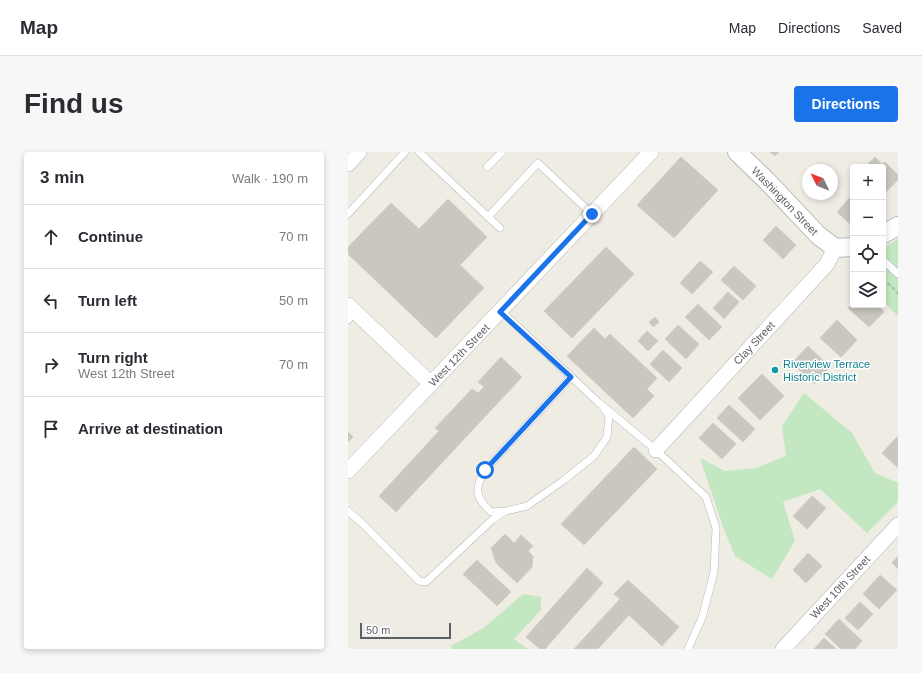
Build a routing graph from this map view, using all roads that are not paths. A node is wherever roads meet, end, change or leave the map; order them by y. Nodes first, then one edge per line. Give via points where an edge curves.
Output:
1 (359, 152) edge
2 (405, 152) edge
3 (419, 152) edge
4 (502, 152) edge
5 (651, 152) edge
6 (737, 152) edge
7 (348, 164) edge
8 (487, 167) dead end
9 (348, 214) edge
10 (592, 214) junction
11 (488, 217) junction
12 (898, 226) edge
13 (500, 228) dead end
14 (886, 232) edge
15 (850, 247) edge
16 (835, 248) junction
17 (886, 263) edge
18 (898, 274) edge
19 (350, 312) edge
20 (500, 312) junction
21 (571, 377) junction
22 (431, 384) junction
23 (598, 402) junction
24 (656, 450) junction
25 (348, 471) edge
26 (348, 511) edge
27 (506, 511) junction
28 (898, 525) edge
29 (688, 649) edge
30 (782, 649) edge

1 - 7 street
2 - 9 lane
3 - 11 lane
4 - 8 lane
5 - 10 street, West 12th Street
6 - 16 street, Washington Street via 818,235
10 - 11 lane via 538,163
10 - 20 street, West 12th Street
11 - 13 lane
12 - 14 street
15 - 16 street
16 - 24 street, Clay Street via 827,264
17 - 18 lane
19 - 22 street
20 - 21 lane
20 - 22 street, West 12th Street
21 - 23 lane
21 - 27 lane via 485,470 478,482 478,495 484,505 491,512
22 - 25 street, West 12th Street
23 - 24 lane
23 - 27 lane via 609,416 607,437 594,456 527,506
24 - 29 lane via 706,496 716,528 714,572 702,618
26 - 27 lane via 419,581 426,582 492,520
28 - 30 street, West 10th Street

